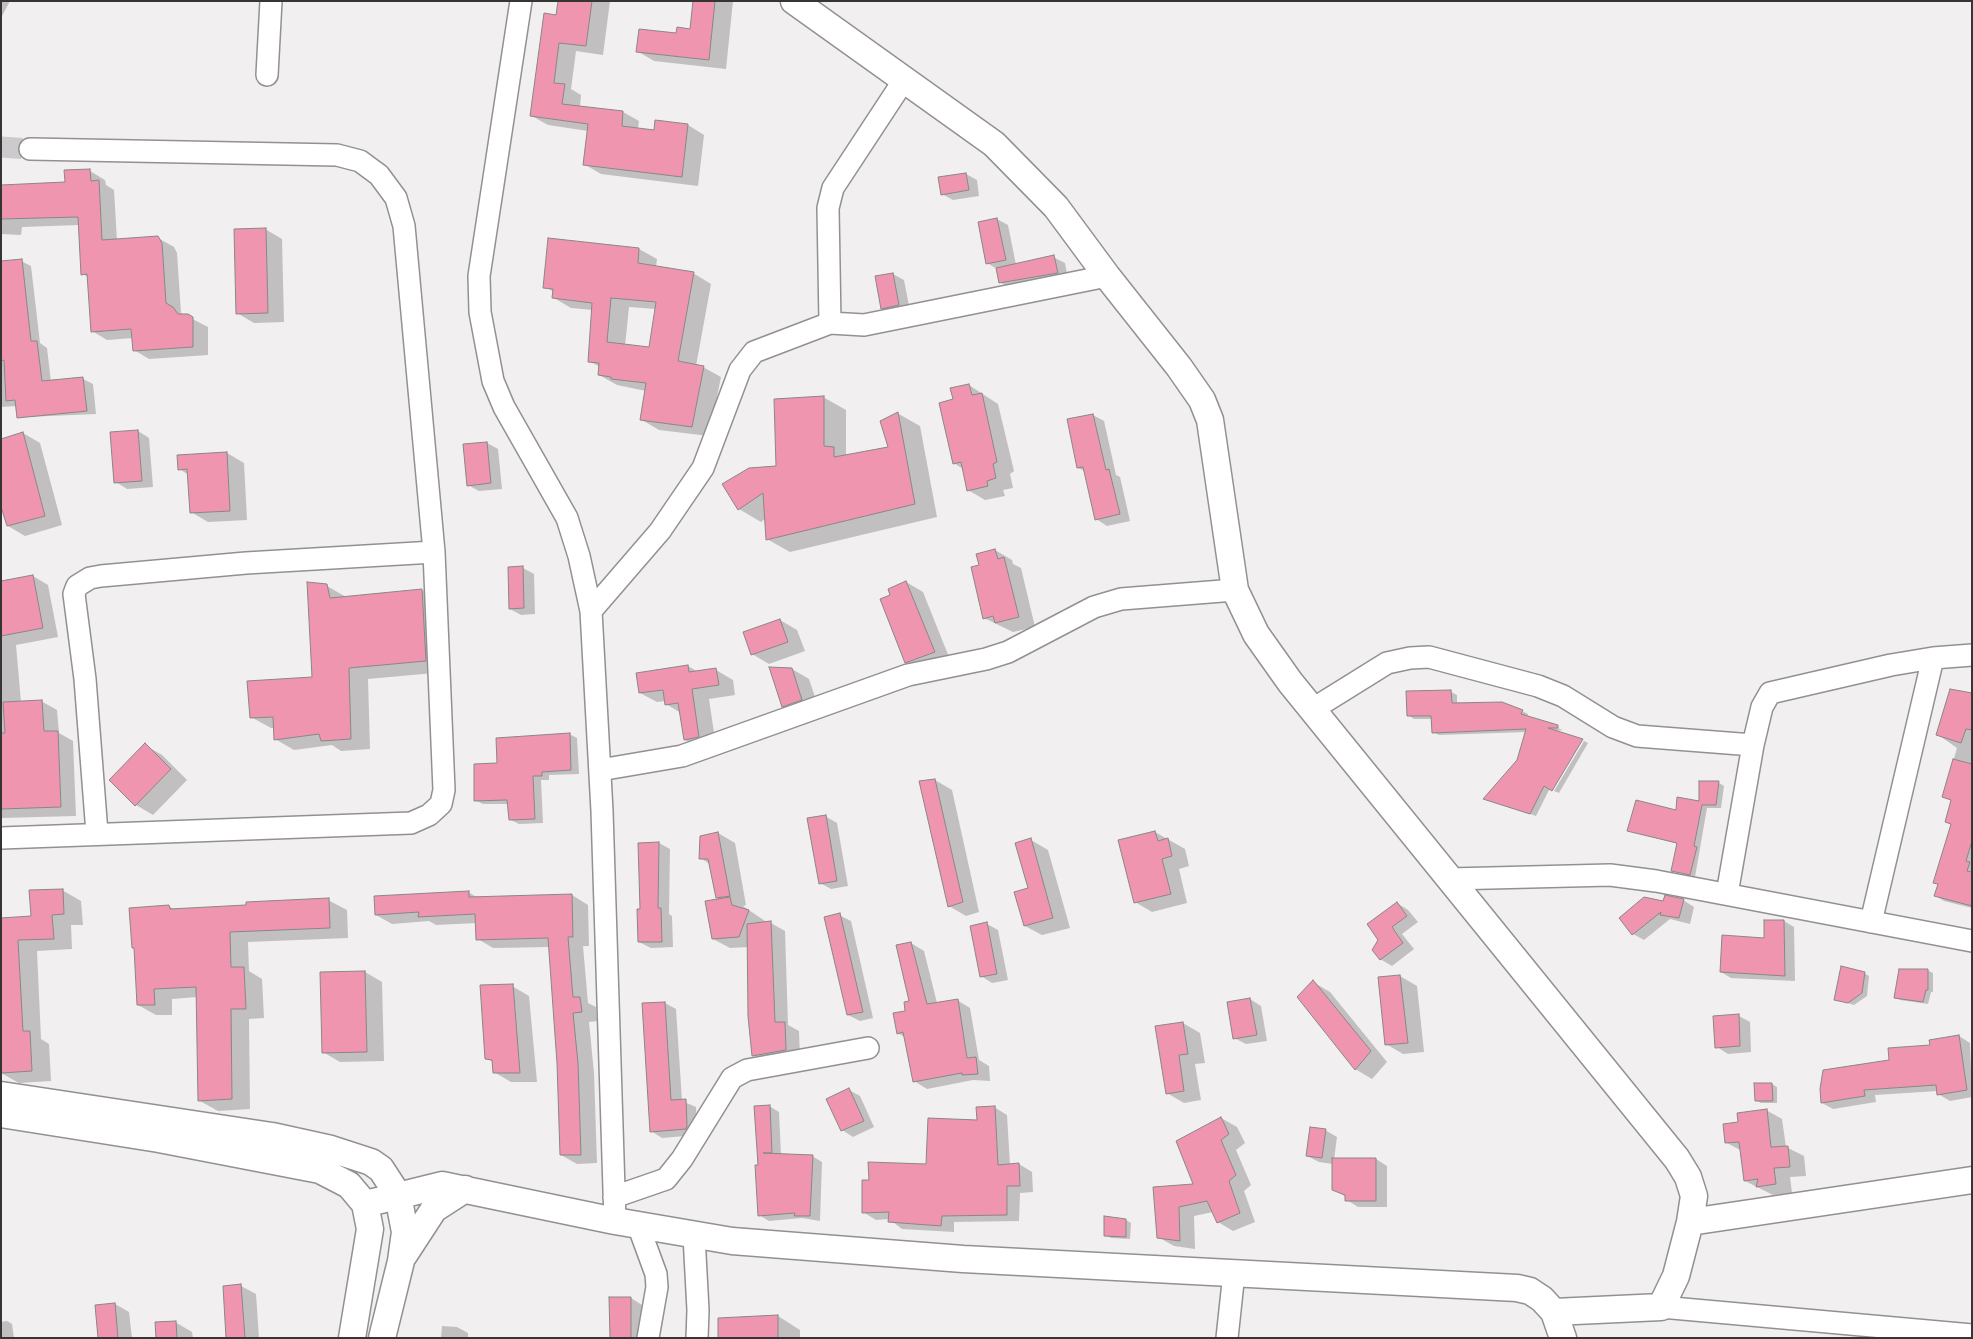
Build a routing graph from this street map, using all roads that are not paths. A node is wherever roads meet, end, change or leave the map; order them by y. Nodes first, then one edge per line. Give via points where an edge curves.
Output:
1 (271, 1) edge
2 (521, 1) edge
3 (794, 1) edge
4 (266, 75) dead end
5 (904, 80) junction
6 (30, 149) tunnel mouth
7 (1107, 276) junction
8 (830, 323) junction
9 (434, 552) junction
10 (1235, 590) junction
11 (591, 611) junction
12 (1972, 655) edge
13 (1934, 658) junction
14 (1313, 710) junction
15 (1753, 745) junction
16 (600, 770) junction
17 (97, 833) junction
18 (1, 838) edge
19 (1450, 879) junction
20 (1728, 894) junction
21 (1871, 922) junction
22 (1972, 941) edge
23 (868, 1048) dead end
24 (1, 1096) edge
25 (36, 1110) junction
26 (1, 1114) edge
27 (1972, 1180) edge
28 (465, 1189) junction
29 (398, 1195) junction
30 (365, 1204) junction
31 (622, 1214) junction
32 (1690, 1222) junction
33 (694, 1236) junction
34 (401, 1261) junction
35 (1234, 1273) junction
36 (1661, 1307) junction
37 (1554, 1312) junction
38 (1972, 1335) edge
39 (352, 1338) edge
40 (382, 1338) edge
41 (648, 1338) edge
42 (697, 1338) edge
43 (1227, 1338) edge
44 (1563, 1338) edge

1 - 4 street
2 - 11 street via 479,276 480,312 493,381 504,407 567,518
3 - 5 street
5 - 7 street via 994,144 1056,207
5 - 8 street via 833,188 828,208
6 - 9 street via 337,155 360,161 379,175 396,198 404,226
7 - 8 street via 864,325
7 - 10 street via 1179,367 1205,407 1210,420
8 - 11 street via 754,352 740,370 703,468 660,531
9 - 17 street via 444,790 441,804 429,815 410,823
9 - 17 street via 246,563 101,576 77,586 74,594 85,679
10 - 14 street via 1256,634
10 - 16 street via 1121,598 1094,607 1001,654 908,675 682,756
11 - 16 street
12 - 13 street
13 - 15 street via 1855,672 1770,693 1762,707
13 - 21 street
14 - 15 street via 1387,663 1429,658 1538,686 1563,696 1613,728 1637,736
14 - 19 street
15 - 20 street
16 - 31 street
17 - 18 street
19 - 20 street via 1610,875
19 - 32 street via 1677,1159 1694,1196
20 - 21 street
21 - 22 street
23 - 31 street via 747,1070 732,1078 682,1160 666,1179
24 - 25 street
25 - 26 street
25 - 29 street via 272,1136 331,1149 371,1162 381,1169
25 - 30 street via 159,1139 320,1170 350,1185
27 - 32 street
28 - 29 street via 442,1185
28 - 31 street
28 - 34 street via 434,1209
29 - 30 street
29 - 34 street via 405,1232
30 - 39 street via 370,1242
31 - 33 street
31 - 41 street via 656,1274 657,1287
32 - 36 street via 1676,1276
33 - 35 street via 963,1259
33 - 42 street
34 - 40 street
35 - 37 street via 1517,1288 1530,1291
35 - 43 street
36 - 37 street
36 - 38 street
37 - 44 street

